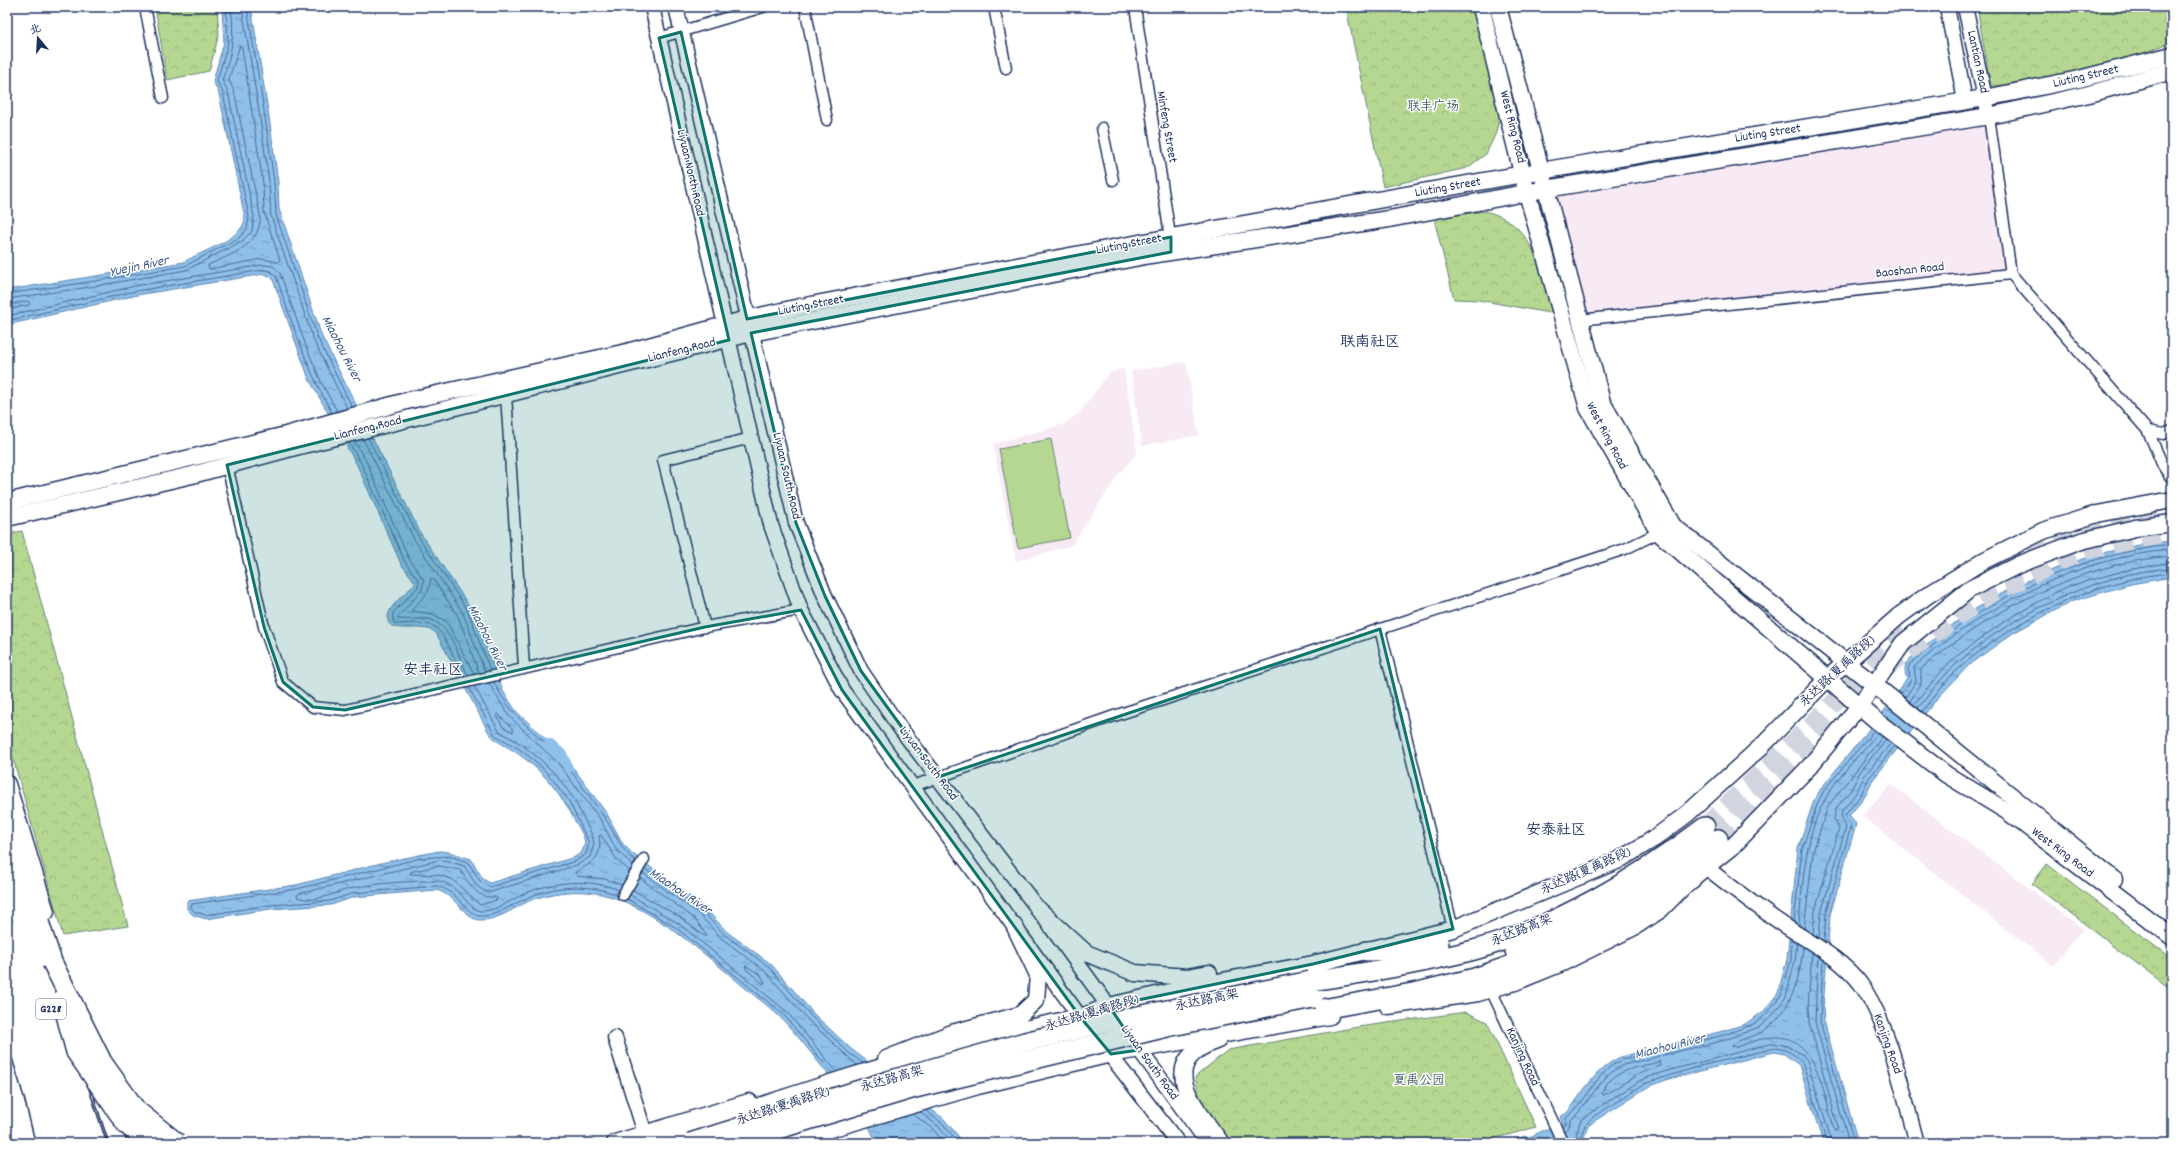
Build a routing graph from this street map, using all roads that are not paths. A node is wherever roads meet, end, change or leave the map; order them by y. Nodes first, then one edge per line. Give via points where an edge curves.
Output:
1 (145, 7) edge
2 (652, 7) edge
3 (676, 7) edge
4 (763, 7) edge
5 (805, 7) edge
6 (994, 7) edge
7 (1135, 7) edge
8 (1481, 7) edge
9 (1498, 7) edge
10 (1947, 7) edge
11 (1965, 7) edge
12 (681, 32) junction
13 (659, 38) junction
14 (2172, 47) edge
15 (2172, 55) edge
16 (1006, 68) dead end
17 (2114, 71) junction
18 (2172, 71) edge
19 (2172, 77) edge
20 (2122, 85) junction
21 (163, 98) dead end
22 (1985, 98) junction
23 (1965, 101) junction
24 (1989, 116) junction
25 (827, 120) dead end
26 (1102, 128) dead end
27 (1540, 171) junction
28 (1524, 174) junction
29 (1113, 180) dead end
30 (1546, 189) junction
31 (1527, 192) junction
32 (1171, 245) junction
33 (2010, 274) junction
34 (1579, 320) junction
35 (749, 326) junction
36 (727, 333) junction
37 (506, 396) junction
38 (2148, 431) junction
39 (2172, 431) edge
40 (751, 438) junction
41 (290, 441) junction
42 (227, 465) junction
43 (2172, 479) edge
44 (2172, 500) edge
45 (7, 502) edge
46 (7, 518) edge
47 (2172, 523) edge
48 (1666, 529) junction
49 (801, 610) junction
50 (705, 627) junction
51 (1380, 629) junction
52 (1845, 663) junction
53 (526, 667) junction
54 (1827, 679) junction
55 (1873, 686) junction
56 (1860, 705) junction
57 (938, 777) junction
58 (7, 784) edge
59 (913, 786) junction
60 (7, 824) edge
61 (644, 859) dead end
62 (1707, 868) junction
63 (1642, 873) junction
64 (7, 874) edge
65 (1691, 879) junction
66 (623, 895) dead end
67 (1038, 908) junction
68 (1014, 925) junction
69 (2172, 925) edge
70 (7, 929) edge
71 (1453, 929) junction
72 (2172, 937) edge
73 (1367, 951) junction
74 (52, 962) junction
75 (7, 970) edge
76 (1314, 988) junction
77 (1491, 990) junction
78 (7, 1006) edge
79 (1109, 1006) junction
80 (1080, 1018) junction
81 (1246, 1030) junction
82 (615, 1038) dead end
83 (1139, 1050) junction
84 (1111, 1054) junction
85 (838, 1082) junction
86 (648, 1140) edge
87 (46, 1143) edge
88 (64, 1143) edge
89 (81, 1143) edge
90 (96, 1143) edge
91 (118, 1143) edge
92 (150, 1143) edge
93 (176, 1143) edge
94 (615, 1143) edge
95 (678, 1143) edge
96 (690, 1143) edge
97 (740, 1143) edge
98 (782, 1143) edge
99 (1178, 1143) edge
100 (1208, 1143) edge
101 (1221, 1143) edge
102 (1563, 1143) edge
103 (1917, 1143) edge

1 - 21 street
2 - 13 main road, Liyuan North Road
3 - 12 main road, Liyuan North Road
4 - 12 street
5 - 25 street
6 - 16 street
7 - 32 street, Minfeng Street
8 - 28 main road, West Ring Road
9 - 27 main road, West Ring Road
10 - 23 main road, Lantian Road
11 - 22 main road, Lantian Road
12 - 13 street
12 - 35 main road, Liyuan North Road
13 - 36 main road, Liyuan North Road
14 - 17 main road
15 - 17 main road, Liuting Street
17 - 22 main road, Liuting Street
18 - 20 main road, Liuting Street
19 - 20 main road
20 - 24 main road, Liuting Street
22 - 23 main road, Liuting Street
22 - 24 main road, Lantian Road
23 - 27 main road, Liuting Street
24 - 30 main road, Liuting Street
24 - 33 street
26 - 29 street
27 - 28 main road, Liuting Street
27 - 30 main road, West Ring Road
28 - 31 main road, West Ring Road
28 - 32 main road, Liuting Street
30 - 31 main road, Liuting Street
30 - 34 main road, West Ring Road
31 - 32 main road, Liuting Street via 1389,219
31 - 48 main road, West Ring Road via 1588,408
32 - 35 main road, Liuting Street
33 - 34 street, Baoshan Road
33 - 38 street
34 - 48 main road, West Ring Road via 1602,402
35 - 36 main road, Liuting Street
35 - 57 main road, Liyuan South Road via 796,523 825,596 861,671
36 - 37 main road, Lianfeng Road
36 - 40 main road, Liyuan South Road
36 - 41 main road, Lianfeng Road via 627,352 410,400
37 - 41 main road, Lianfeng Road via 426,415
37 - 53 street
38 - 39 street via 2163,434
38 - 43 street via 2163,466
40 - 49 main road, Liyuan South Road via 771,525
40 - 50 street via 663,460
41 - 42 main road, Lianfeng Road
41 - 45 main road, Lianfeng Road
42 - 46 main road, Lianfeng Road
42 - 53 street via 264,626 284,682 313,707 345,710
44 - 52 main road, 永达路(夏禹路段) via 2097,514 2042,531 1983,561 1928,595 1904,612
47 - 55 main road, 永达路(夏禹路段) via 2135,528 2081,541 2020,564 1970,589 1903,643
48 - 51 street via 1625,550
48 - 52 main road, West Ring Road
48 - 54 main road, West Ring Road
49 - 50 street
49 - 59 main road, Liyuan South Road via 842,690
50 - 53 street
51 - 57 street
51 - 71 street
52 - 54 main road, 永达路(夏禹路段)
52 - 55 main road, West Ring Road
54 - 56 main road, West Ring Road
54 - 71 main road, 永达路(夏禹路段) via 1764,744 1687,814 1655,838 1619,860
55 - 56 main road, 永达路(夏禹路段)
55 - 69 main road, West Ring Road
56 - 62 main road, 永达路(夏禹路段) via 1810,766 1735,844
56 - 72 main road, West Ring Road via 1878,722 1948,775 2008,812
57 - 59 street
57 - 67 main road, Liyuan South Road
58 - 91 main road
59 - 68 main road, Liyuan South Road
60 - 74 highway
61 - 66 street
62 - 65 main road, 永达路(夏禹路段)
62 - 103 main road, Kanjing Road via 1778,921 1844,965 1860,984 1872,1004 1890,1047
63 - 73 highway via 1569,897 1510,924 1476,936 1417,950
63 - 76 highway, 永达路高架 via 1562,915 1474,950
63 - 76 highway, 永达路高架 via 1712,833 1688,862 1630,898 1582,923 1477,966 1431,978
64 - 90 highway, G228
65 - 76 highway via 1624,918 1558,949 1475,978 1418,992
65 - 77 main road, 永达路(夏禹路段) via 1660,910 1634,927 1562,964
67 - 76 main road via 1086,953 1135,973 1187,977 1254,964
67 - 79 main road, Liyuan South Road
68 - 80 main road, Liyuan South Road
68 - 85 main road via 1038,975 1036,1000 1020,1015 952,1033
70 - 89 highway, G228
71 - 73 main road, 永达路(夏禹路段)
73 - 76 main road, 永达路(夏禹路段)
74 - 92 highway, bridge via 76,1052 127,1125
74 - 93 highway, bridge via 102,1062 136,1110
75 - 88 main road
76 - 79 main road, 永达路(夏禹路段) via 1196,986
76 - 96 highway, 永达路高架, bridge via 1134,1016 1025,1042 888,1081
76 - 97 highway, 永达路高架, bridge via 1250,1010 1064,1050 915,1088 765,1133
77 - 81 main road, 永达路(夏禹路段)
77 - 102 street, Kanjing Road
78 - 87 highway
79 - 80 main road, 永达路(夏禹路段)
79 - 83 main road, Liyuan South Road
80 - 84 main road, Liyuan South Road
80 - 85 main road, 永达路(夏禹路段) via 909,1068
80 - 86 highway via 977,1042
81 - 83 main road, 永达路(夏禹路段)
81 - 101 main road via 1199,1050 1190,1057 1183,1074 1186,1093
82 - 86 main road
83 - 84 main road, 永达路(夏禹路段)
83 - 100 main road, Liyuan South Road
84 - 98 main road, 永达路(夏禹路段) via 941,1096
84 - 99 main road, Liyuan South Road
85 - 86 main road
85 - 95 main road, 永达路(夏禹路段) via 800,1100
86 - 94 main road

